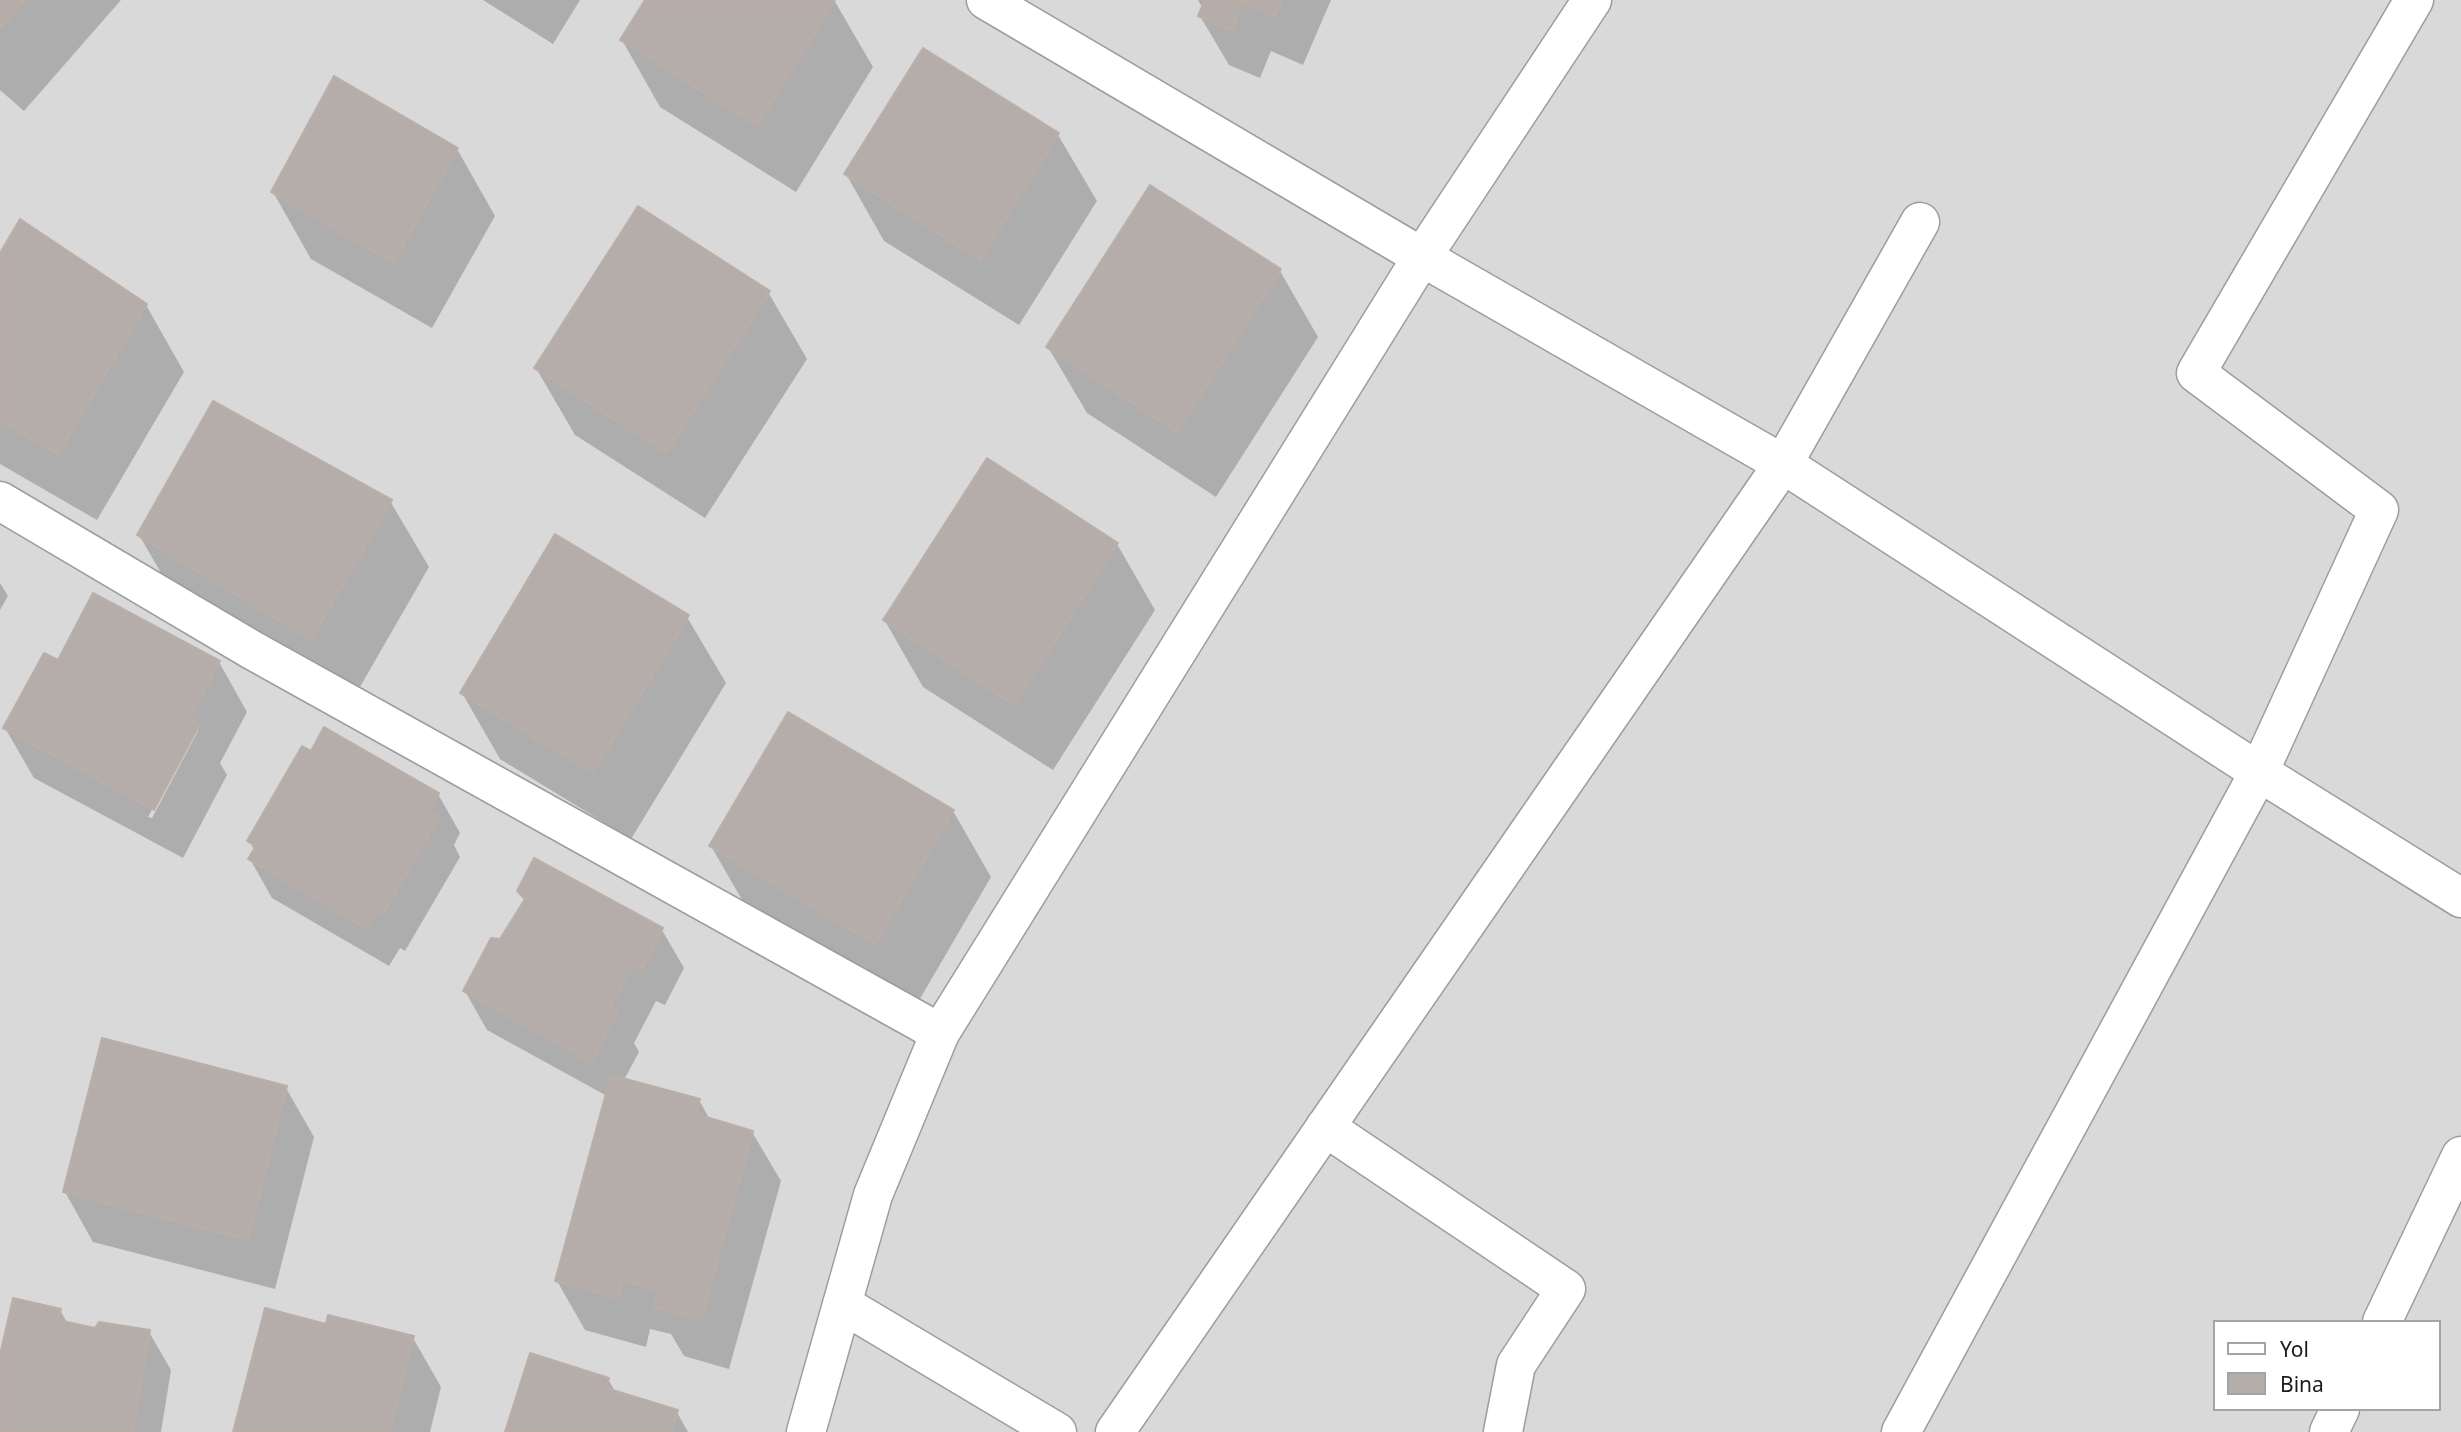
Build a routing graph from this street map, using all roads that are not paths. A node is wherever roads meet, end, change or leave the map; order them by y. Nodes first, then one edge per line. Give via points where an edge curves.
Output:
1 (986, 0) edge
2 (1592, 0) edge
3 (2414, 0) edge
4 (1920, 222) dead end
5 (1422, 257) junction
6 (1783, 464) junction
7 (0, 501) edge
8 (2259, 772) junction
9 (2461, 898) edge
10 (940, 1033) junction
11 (1325, 1127) junction
12 (2461, 1156) edge
13 (842, 1304) junction
14 (2383, 1320) edge
15 (2339, 1411) edge
16 (806, 1432) edge
17 (1057, 1432) edge
18 (1115, 1432) edge
19 (1503, 1432) edge
20 (1901, 1432) edge
21 (2329, 1432) edge

1 - 5 street
2 - 5 street
3 - 8 street via 2196,373 2379,510
4 - 6 street
5 - 6 street
5 - 10 street
6 - 8 street
6 - 11 street
7 - 10 street via 252,650
8 - 9 street
8 - 20 street
10 - 13 street via 873,1195
11 - 18 street
11 - 19 street via 1566,1289 1516,1365
12 - 14 street
13 - 16 street
13 - 17 street
15 - 21 street

